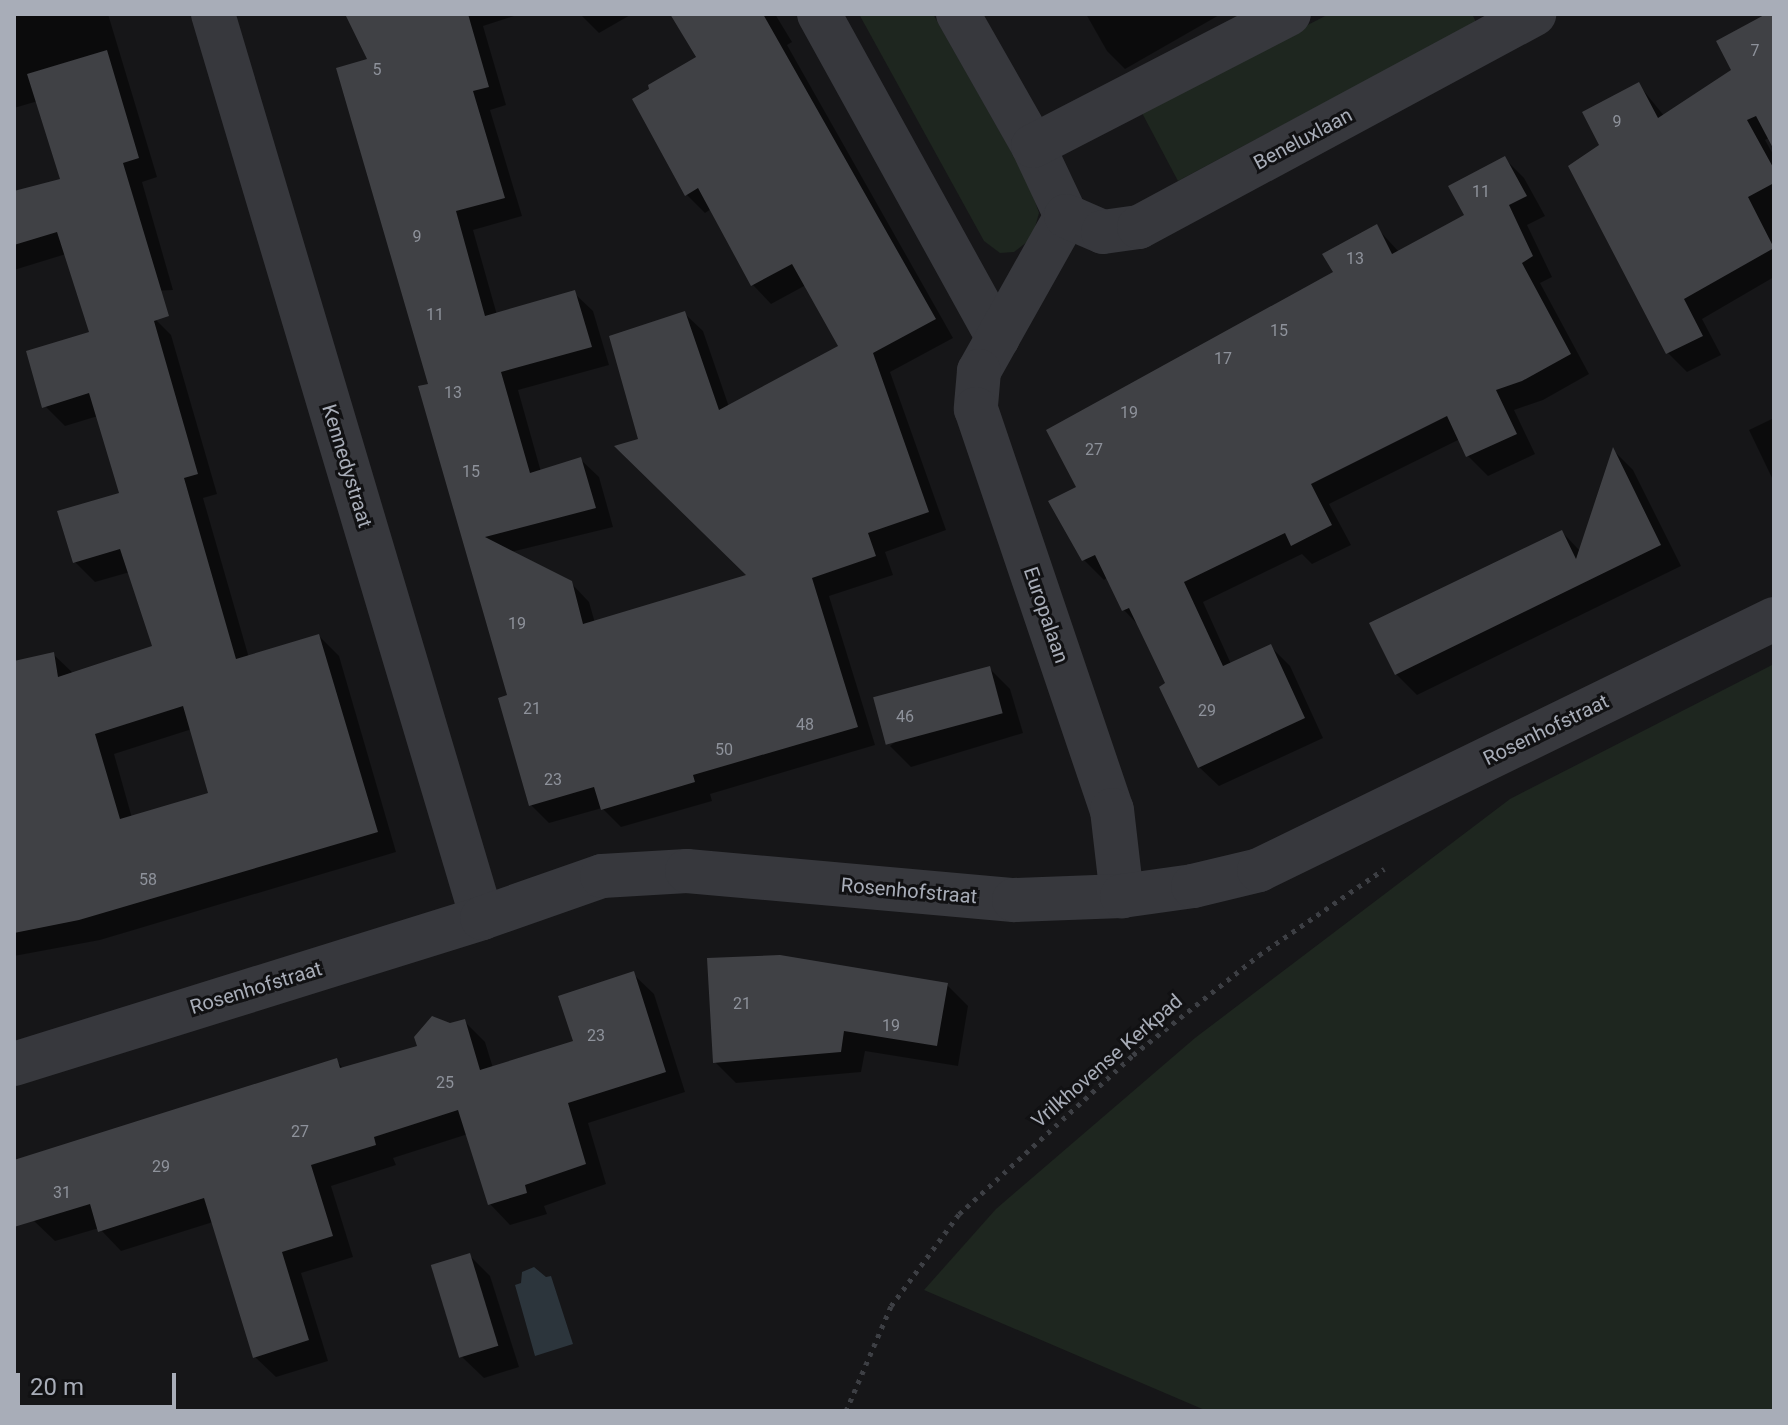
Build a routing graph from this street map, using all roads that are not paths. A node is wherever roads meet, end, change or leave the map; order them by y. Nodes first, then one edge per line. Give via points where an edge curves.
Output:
1 (213, 14) edge
2 (819, 14) edge
3 (958, 14) edge
4 (1289, 14) edge
5 (1534, 14) edge
6 (1033, 146) junction
7 (1066, 216) junction
8 (998, 338) junction
9 (1774, 619) edge
10 (1122, 896) junction
11 (482, 918) junction
12 (14, 1064) edge

1 - 11 street, Kennedystraat
2 - 8 street
3 - 6 street
4 - 6 street
5 - 7 street, Beneluxlaan via 1139,227 1103,232
6 - 7 street
7 - 8 street, Europalaan
8 - 10 street, Europalaan via 979,371 976,409 1112,810
9 - 10 street, Rosenhofstraat via 1259,870
10 - 11 street, Rosenhofstraat via 1014,900 687,871 602,876
11 - 12 street, Rosenhofstraat

